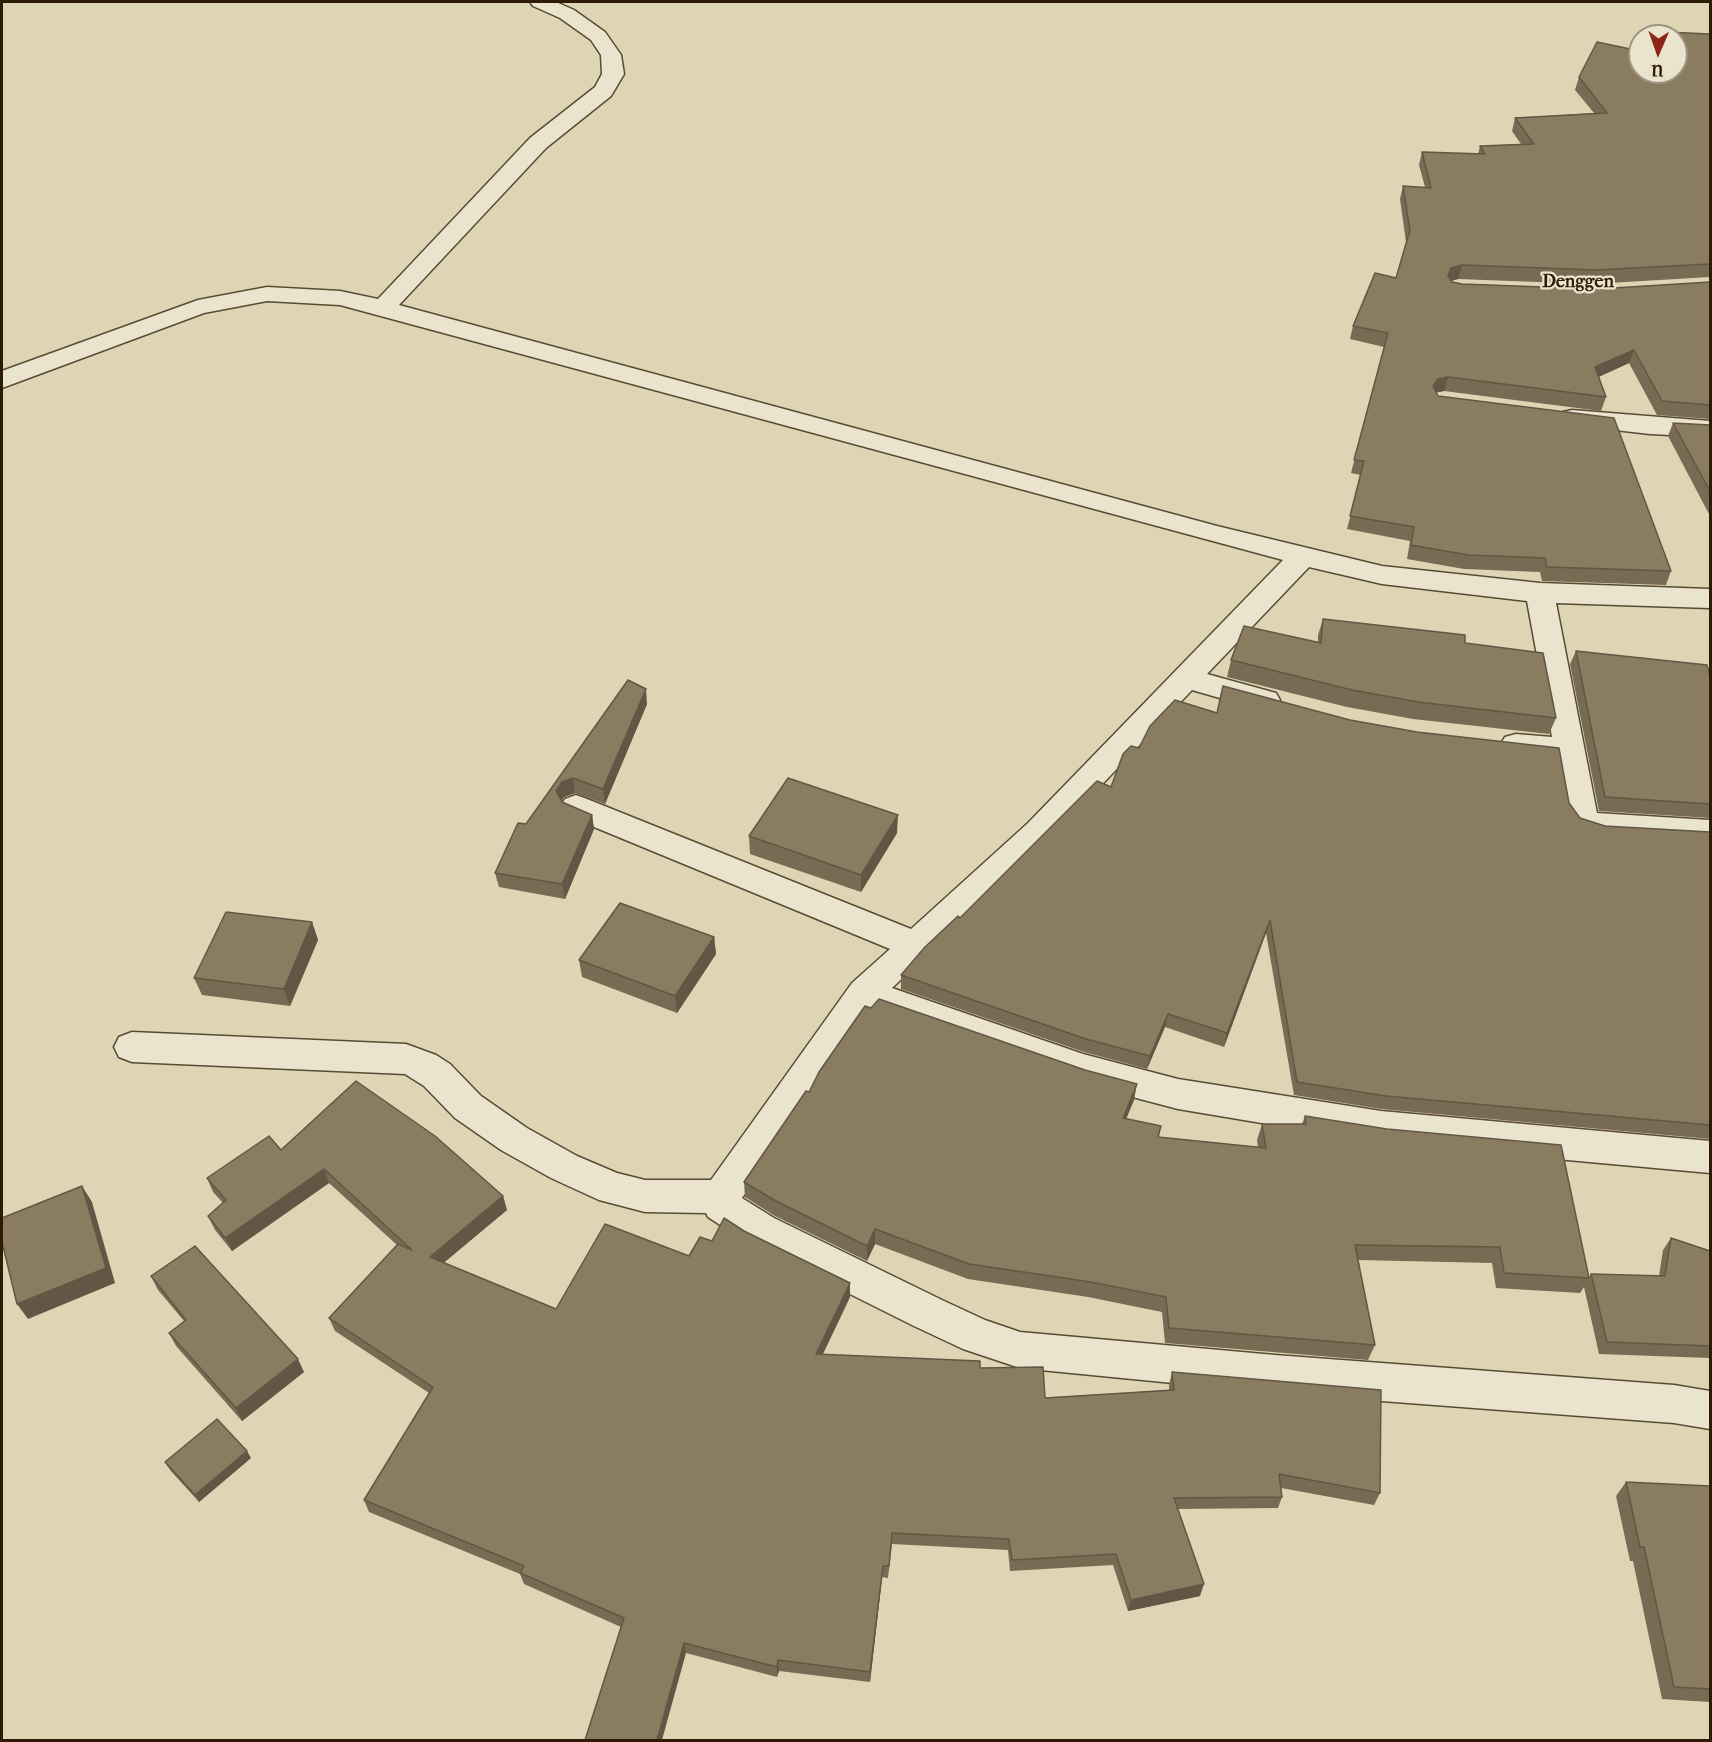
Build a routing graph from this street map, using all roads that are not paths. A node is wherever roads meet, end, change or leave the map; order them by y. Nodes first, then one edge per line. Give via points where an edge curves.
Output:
1 (540, 2) edge
2 (383, 308) junction
3 (2, 380) edge
4 (1549, 416) edge
5 (1710, 429) edge
6 (1302, 557) junction
7 (1540, 593) junction
8 (1710, 598) edge
9 (1184, 678) junction
10 (1289, 707) edge
11 (1492, 742) edge
12 (1568, 750) junction
13 (576, 807) edge
14 (1710, 832) edge
15 (916, 945) junction
16 (864, 993) junction
17 (132, 1047) dead end
18 (1710, 1157) edge
19 (723, 1195) junction
20 (1710, 1410) edge

1 - 2 street via 567,14 598,36 611,56 613,75 603,91 538,143
2 - 3 street via 340,298 299,295 235,298 198,307
2 - 6 street
4 - 5 street
6 - 7 street via 1382,575
6 - 9 street
7 - 8 street
7 - 12 street
9 - 10 street
9 - 15 street via 1039,831
11 - 12 street
12 - 14 street via 1580,810 1586,821
13 - 15 street
15 - 16 street
16 - 18 street via 1083,1069 1178,1094 1381,1127
16 - 19 street
17 - 19 street via 406,1059 437,1075 468,1107 514,1140 612,1188 645,1196
19 - 20 street via 720,1202 725,1210 760,1230 977,1336 1020,1350

